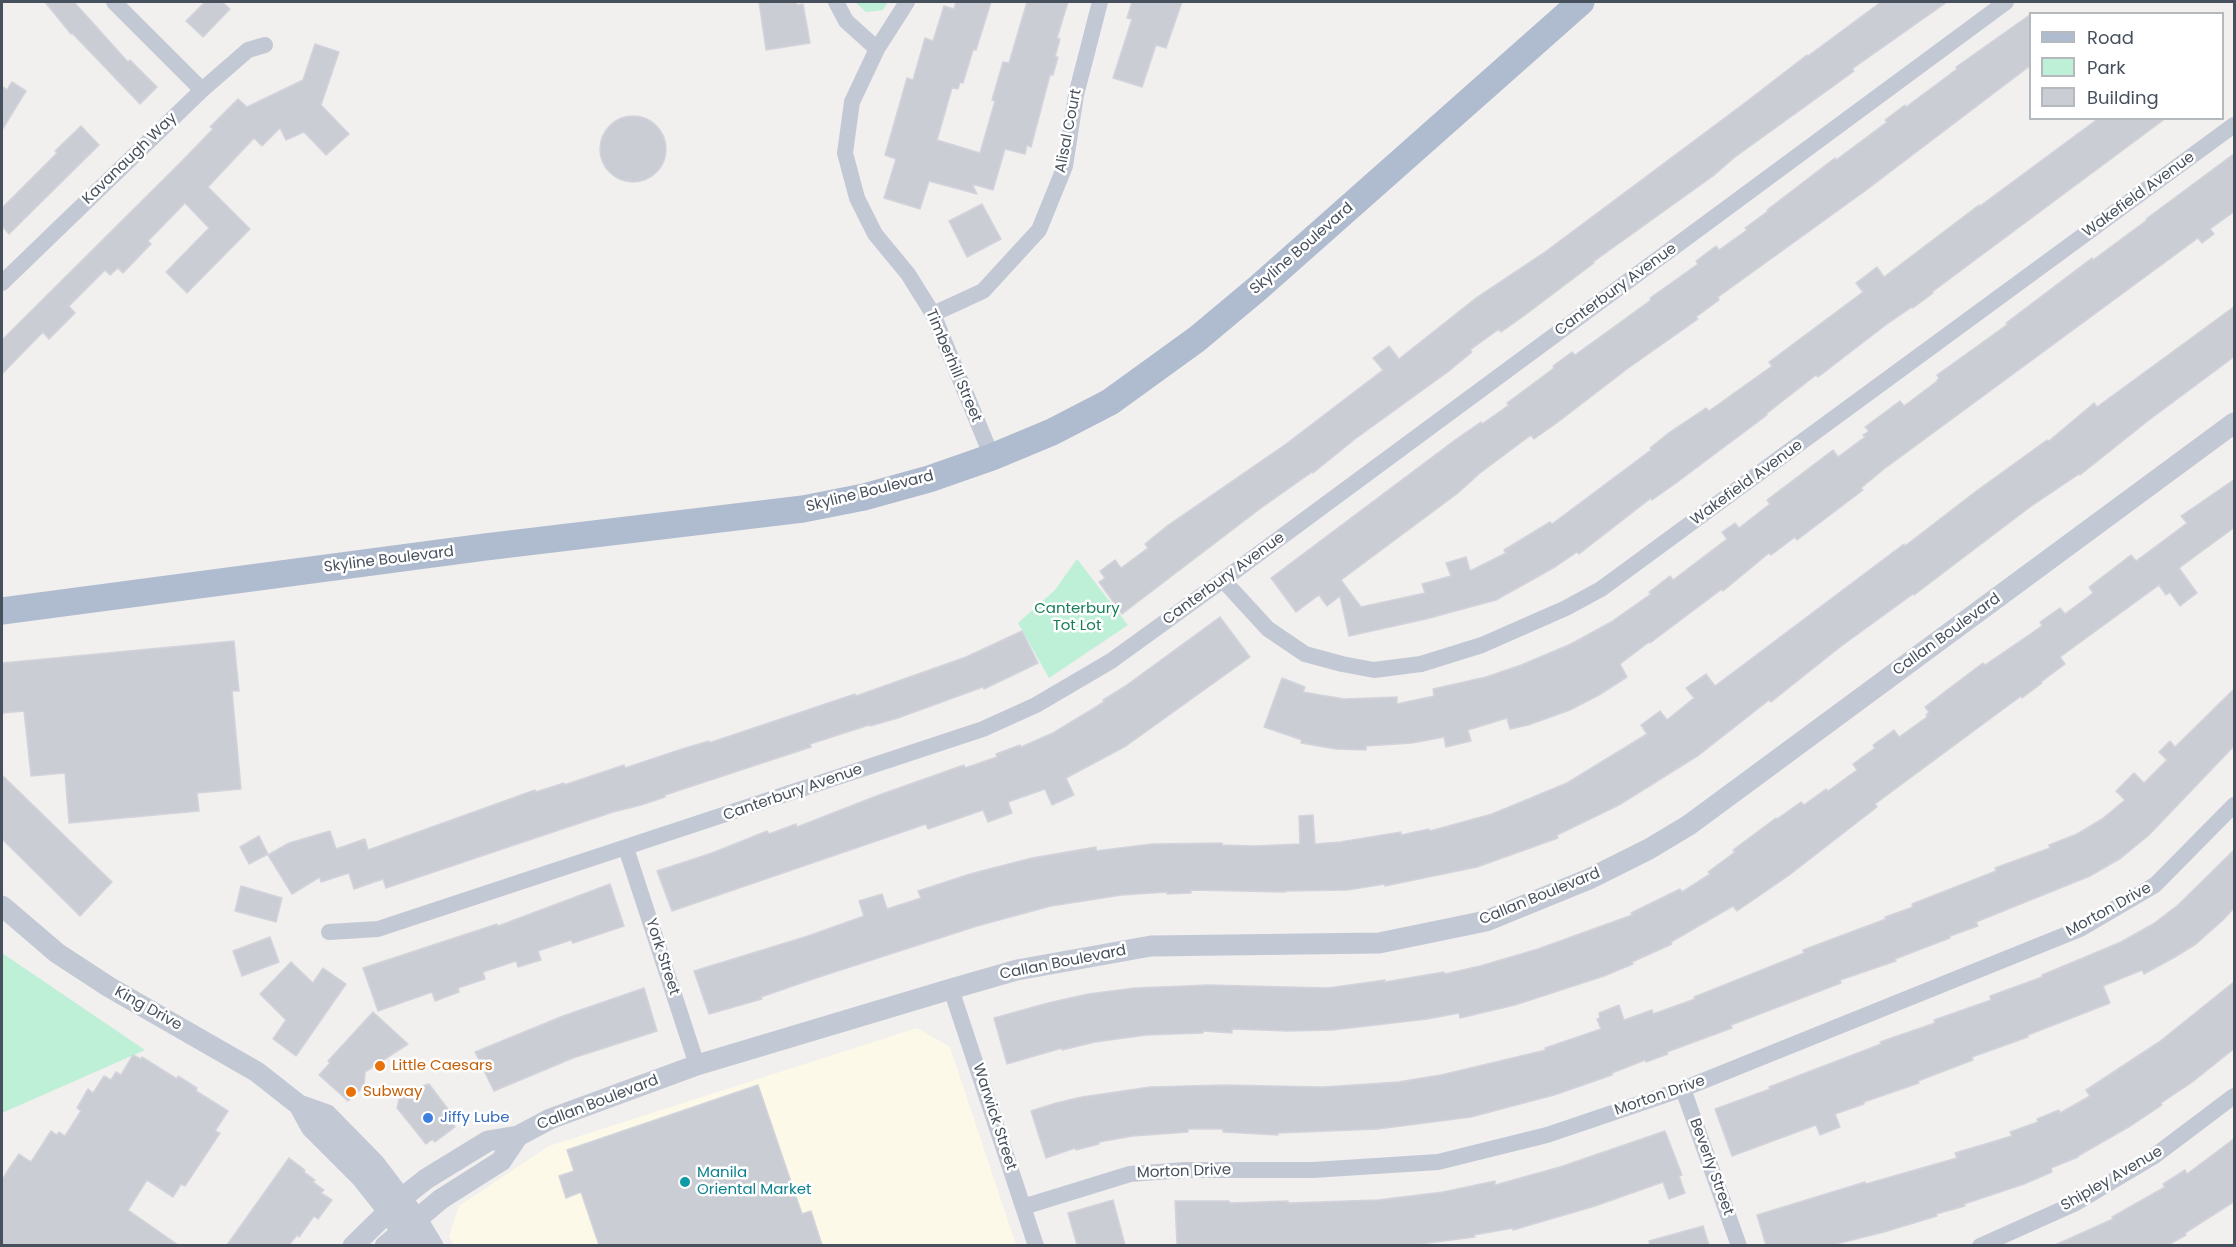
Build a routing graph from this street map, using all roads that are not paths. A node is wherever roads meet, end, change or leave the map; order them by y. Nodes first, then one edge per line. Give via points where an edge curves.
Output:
1 (114, 2) edge
2 (836, 2) edge
3 (907, 2) edge
4 (1100, 2) edge
5 (1581, 2) edge
6 (2006, 2) edge
7 (265, 45) dead end
8 (877, 49) junction
9 (202, 90) junction
10 (2235, 125) edge
11 (2, 283) edge
12 (933, 314) junction
13 (2235, 423) edge
14 (992, 458) junction
15 (1223, 580) junction
16 (2, 611) edge
17 (2235, 805) edge
18 (626, 848) junction
19 (2, 906) edge
20 (329, 932) dead end
21 (951, 989) junction
22 (697, 1065) junction
23 (1683, 1089) junction
24 (2235, 1096) edge
25 (518, 1136) junction
26 (395, 1205) junction
27 (1023, 1207) junction
28 (410, 1231) edge
29 (353, 1245) edge
30 (385, 1245) edge
31 (433, 1245) edge
32 (1036, 1245) edge
33 (1739, 1245) edge
34 (1980, 1245) edge

1 - 9 street
2 - 8 street via 846,21
3 - 8 street, Timberhill Street
4 - 12 street, Alisal Court via 1076,95 1065,166 1039,230 983,291
5 - 14 main road, Skyline Boulevard via 1197,339 1110,402
6 - 15 street, Canterbury Avenue
7 - 9 street, Kavanaugh Way via 248,50
8 - 12 street, Timberhill Street via 852,102 845,153 857,198 875,234 908,274
9 - 11 street, Kavanaugh Way
10 - 15 street, Wakefield Avenue via 1601,589 1566,608 1482,645 1421,664 1374,670 1305,654 1268,629
12 - 14 street, Timberhill Street
13 - 21 street, Callan Boulevard via 1689,825 1589,879 1486,921 1379,943 1151,946 1017,970
14 - 16 main road, Skyline Boulevard via 864,497 803,509
15 - 18 street, Canterbury Avenue via 1111,661 1036,705 983,729
17 - 23 street, Morton Drive via 2155,885 2080,929
18 - 20 street, Canterbury Avenue via 378,929
18 - 22 street, York Street
19 - 26 street, King Drive via 57,953 109,987 257,1072 299,1105 311,1127 360,1178
21 - 22 street, Callan Boulevard
21 - 27 street, Warwick Street
22 - 25 street, Callan Boulevard via 550,1119
23 - 27 street, Morton Drive via 1547,1135 1438,1162 1313,1170 1130,1174
23 - 33 street, Beverly Street
24 - 34 street, Shipley Avenue via 2154,1157 2076,1203
25 - 26 street, Callan Boulevard via 488,1141 426,1179
25 - 28 street, Callan Boulevard via 501,1161 441,1199
26 - 28 street, King Drive
26 - 29 street, Callan Boulevard
27 - 32 street, Warwick Street
28 - 30 street, Callan Boulevard
28 - 31 street, King Drive

